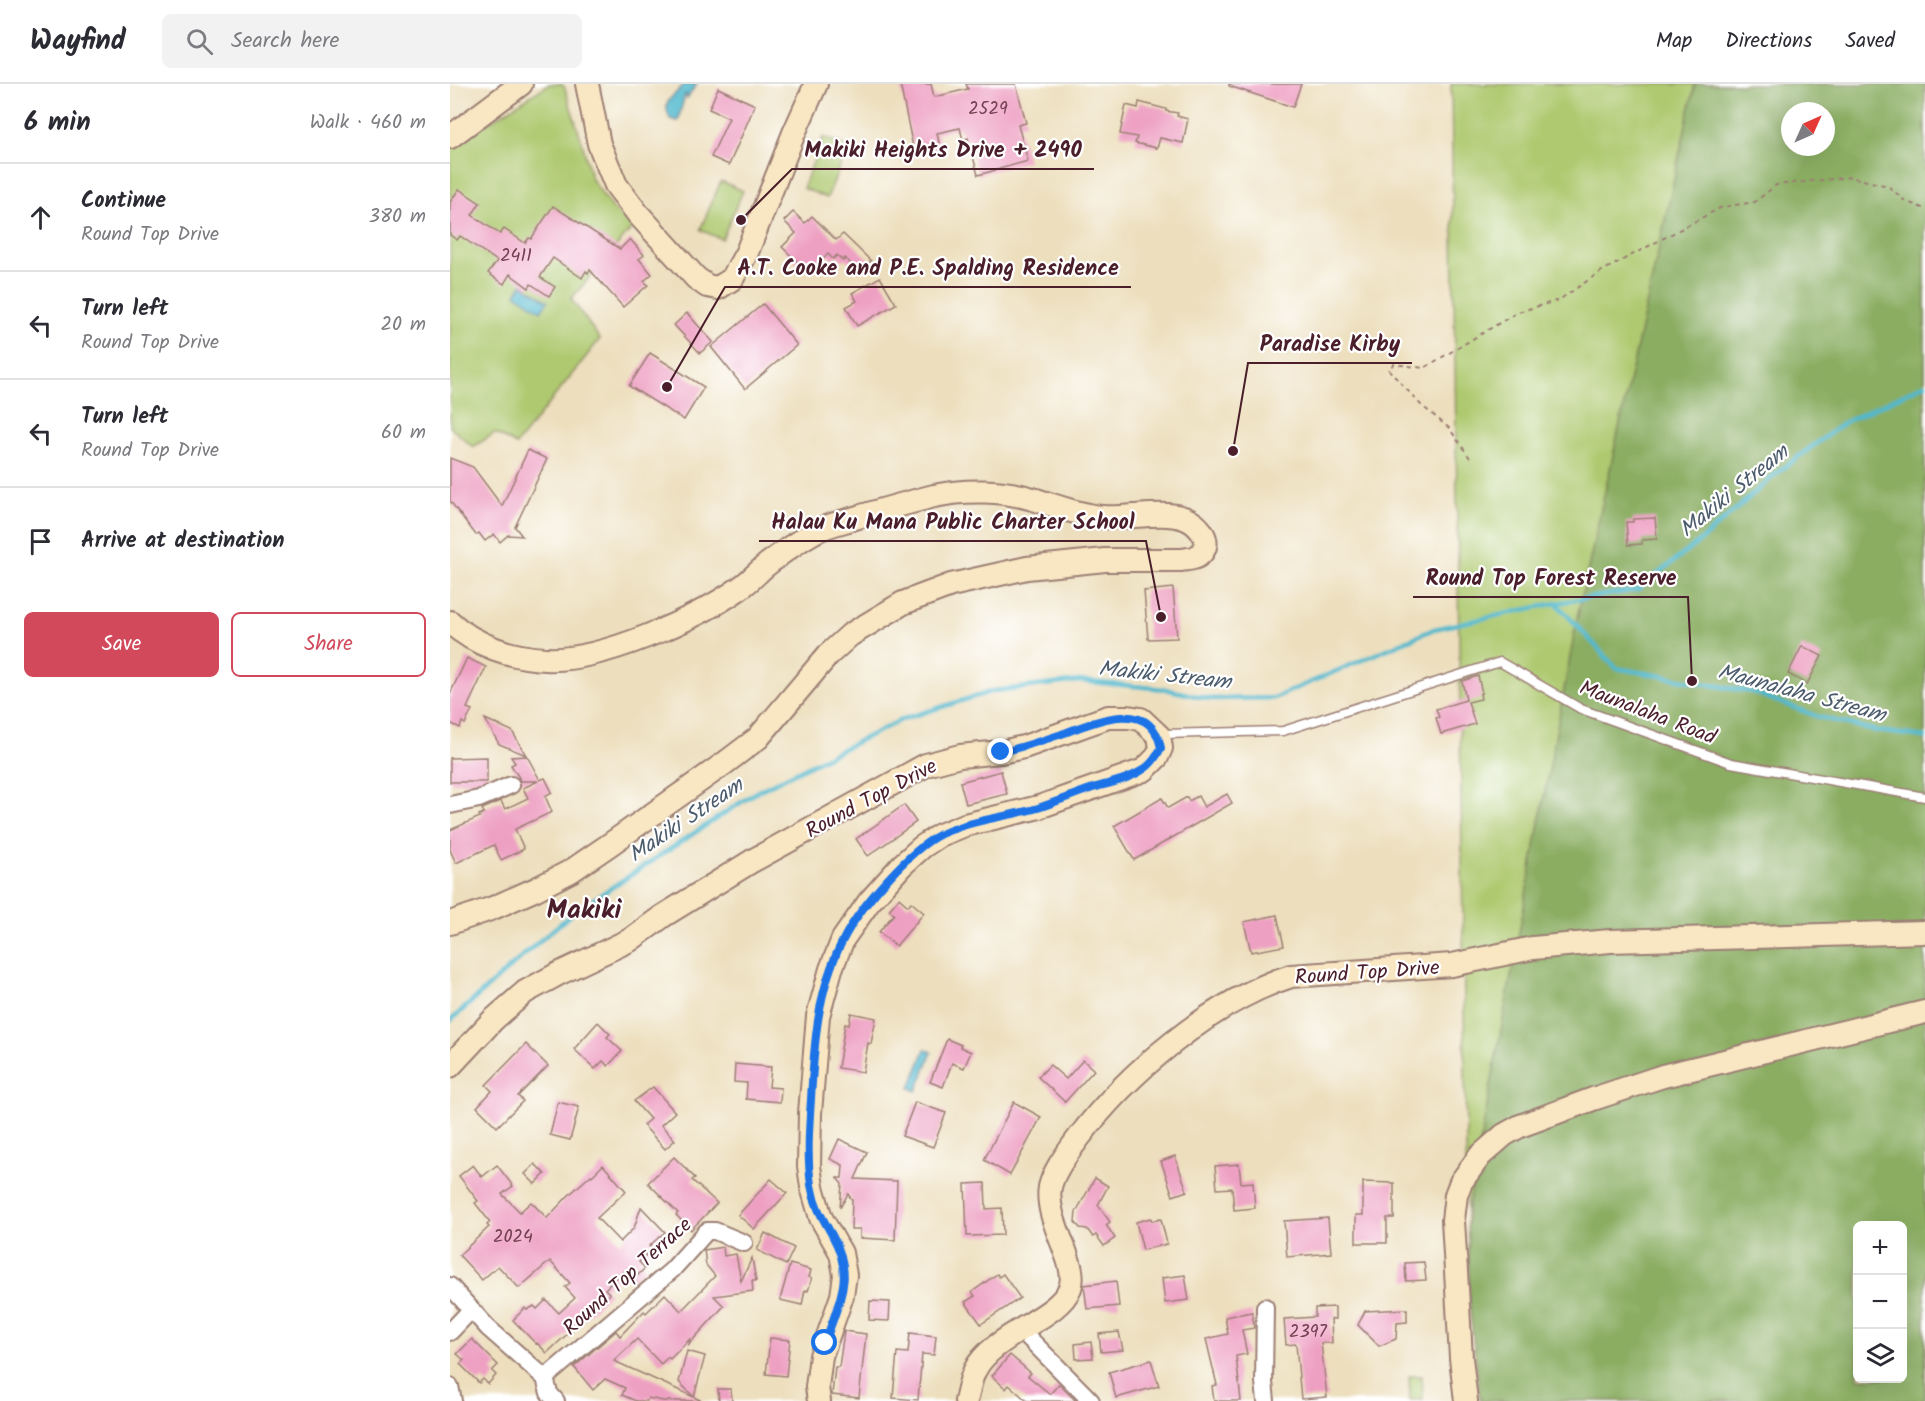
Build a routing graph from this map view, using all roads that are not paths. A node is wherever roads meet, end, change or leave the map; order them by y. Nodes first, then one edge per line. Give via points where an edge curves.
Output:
1 (521, 84) edge
2 (587, 84) edge
3 (816, 84) edge
4 (450, 137) edge
5 (450, 622) edge
6 (1159, 736) junction
7 (511, 785) dead end
8 (1925, 797) edge
9 (450, 805) edge
10 (450, 922) edge
11 (1925, 932) edge
12 (1925, 1012) edge
13 (450, 1066) edge
14 (744, 1243) dead end
15 (450, 1286) edge
16 (1264, 1307) dead end
17 (471, 1310) junction
18 (1020, 1329) junction
19 (450, 1332) edge
20 (545, 1378) junction
21 (450, 1386) edge
22 (453, 1401) edge
23 (556, 1401) edge
24 (819, 1401) edge
25 (966, 1401) edge
26 (1091, 1401) edge
27 (1266, 1401) edge
28 (1466, 1401) edge

1 - 4 street
2 - 3 street via 599,144 616,185 696,278 718,288 732,279 747,252
5 - 10 street via 483,644 524,656 545,659 610,649 716,603 819,530 875,512 966,492 1014,495 1101,517 1183,517 1204,532 1203,551 1192,558 1105,560 1027,568 951,585 903,603 850,635 758,738 725,763 571,871 493,908
6 - 8 lane, Maunalaha Road via 1283,731 1500,662 1581,709 1731,763
6 - 13 street, Round Top Drive via 1141,719 1108,717 1024,747 926,765 752,861 630,939 525,992 492,1020
6 - 24 street via 1161,748 1144,770 1039,807 940,835 902,865 843,939 818,1016 810,1113 812,1187 821,1218 841,1253 845,1275 820,1364
7 - 9 street via 479,799
11 - 18 street, Round Top Drive via 1610,941 1533,948 1452,965 1291,976 1265,984 1161,1052 1117,1092 1069,1151 1050,1187 1050,1202 1057,1234 1070,1263 1070,1290 1062,1301
12 - 28 street via 1663,1076 1520,1126 1485,1151 1461,1182 1453,1220
14 - 20 street, Round Top Terrace via 715,1231 707,1232 672,1270
15 - 17 street
16 - 27 street
17 - 19 street
17 - 20 street
18 - 25 street, Round Top Drive via 1001,1342 975,1370
18 - 26 street
20 - 23 street
21 - 22 street

